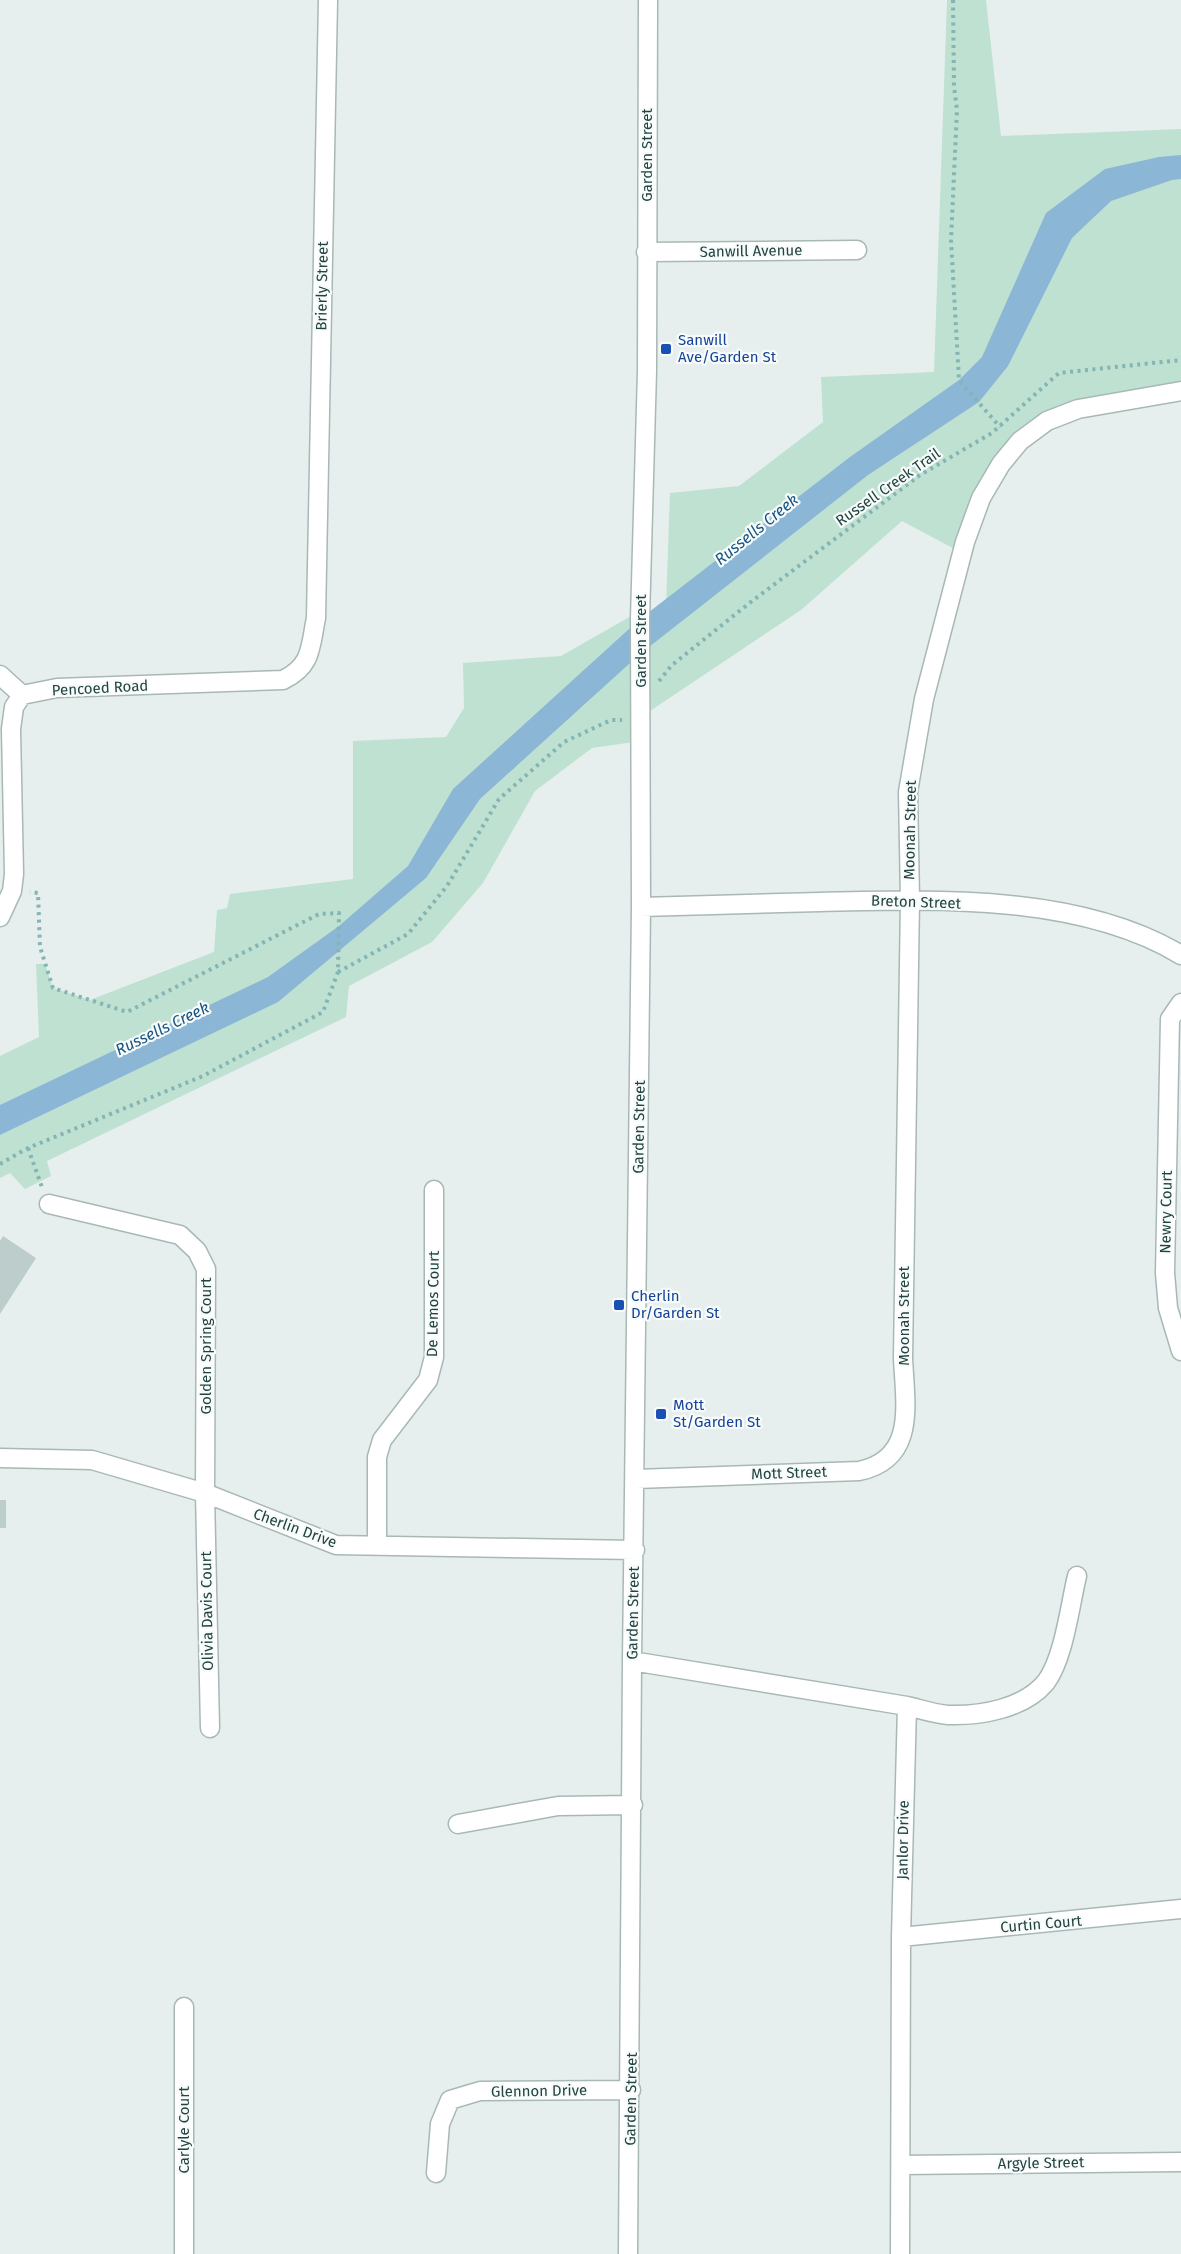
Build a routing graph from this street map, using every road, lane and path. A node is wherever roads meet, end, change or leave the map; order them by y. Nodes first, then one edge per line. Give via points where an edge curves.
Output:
1 (328, 0) edge
2 (648, 0) edge
3 (952, 0) edge
4 (857, 250) dead end
5 (646, 252) junction
6 (1181, 360) edge
7 (1181, 391) edge
8 (1000, 426) junction
9 (317, 571) joint
10 (0, 675) edge
11 (22, 695) junction
12 (641, 703) junction
13 (12, 891) junction
14 (910, 900) junction
15 (641, 907) junction
16 (0, 917) edge
17 (1181, 955) edge
18 (338, 972) junction
19 (1181, 1003) edge
20 (27, 1148) junction
21 (0, 1164) edge
22 (434, 1190) dead end
23 (49, 1204) joint
24 (1181, 1351) edge
25 (905, 1413) joint
26 (0, 1458) edge
27 (636, 1479) junction
28 (205, 1493) junction
29 (377, 1544) junction
30 (635, 1550) junction
31 (1077, 1576) dead end
32 (632, 1661) junction
33 (907, 1706) junction
34 (210, 1728) dead end
35 (633, 1805) junction
36 (458, 1824) dead end
37 (1181, 1909) edge
38 (901, 1937) junction
39 (183, 2007) dead end
40 (631, 2090) junction
41 (1181, 2162) edge
42 (901, 2165) junction
43 (436, 2173) dead end
44 (184, 2254) edge
45 (628, 2254) edge
46 (900, 2254) edge

1 - 9 street, Brierly Street
2 - 5 street, Garden Street
3 - 8 path via 957,110 951,240 959,380
4 - 5 street, Sanwill Avenue
5 - 12 street, Garden Street
6 - 8 path, Russell Creek Trail via 1059,373
7 - 14 street, Moonah Street via 1078,409 1047,421 1020,441 981,498 965,542 924,699 908,792
8 - 12 path, Russell Creek Trail via 920,476 752,601 672,665
9 - 11 street, Pencoed Road via 316,618 308,660 298,673 283,680 57,688
10 - 11 street
11 - 13 street via 14,707 11,729
12 - 15 street, Garden Street
12 - 18 path, Russell Creek Trail via 628,720 611,720 564,742 499,799 447,886 408,934
13 - 16 street
13 - 18 path via 38,893 40,946 53,988 127,1012 319,914 339,914
14 - 15 street, Breton Street
14 - 17 street, Breton Street via 1071,913 1122,927
14 - 25 street, Moonah Street
15 - 27 street, Garden Street
18 - 20 path via 323,1012 203,1076
19 - 24 street, Newry Court via 1170,1019 1165,1272 1168,1308
20 - 21 path
20 - 23 path
22 - 29 street, De Lemos Court via 434,1357 428,1380 382,1440 377,1457
23 - 28 street, Golden Spring Court via 180,1235 197,1251 206,1269
25 - 27 street, Mott Street via 897,1448 874,1468
26 - 28 street, Cherlin Drive via 92,1460
27 - 30 street, Garden Street
28 - 29 street, Cherlin Drive via 336,1545
28 - 34 street, Olivia Davis Court
29 - 30 street, Cherlin Drive
30 - 32 street, Garden Street
31 - 33 street via 1057,1656 1046,1682 1017,1704 985,1713 946,1715
32 - 33 street
32 - 35 street, Garden Street
33 - 38 street, Janlor Drive
35 - 36 street via 558,1806
35 - 40 street, Garden Street
37 - 38 street, Curtin Court
38 - 42 street, Janlor Drive
39 - 44 street, Carlyle Court
40 - 43 street, Glennon Drive via 480,2091 450,2100 440,2124
40 - 45 street, Garden Street
41 - 42 street, Argyle Street
42 - 46 street, Janlor Drive

